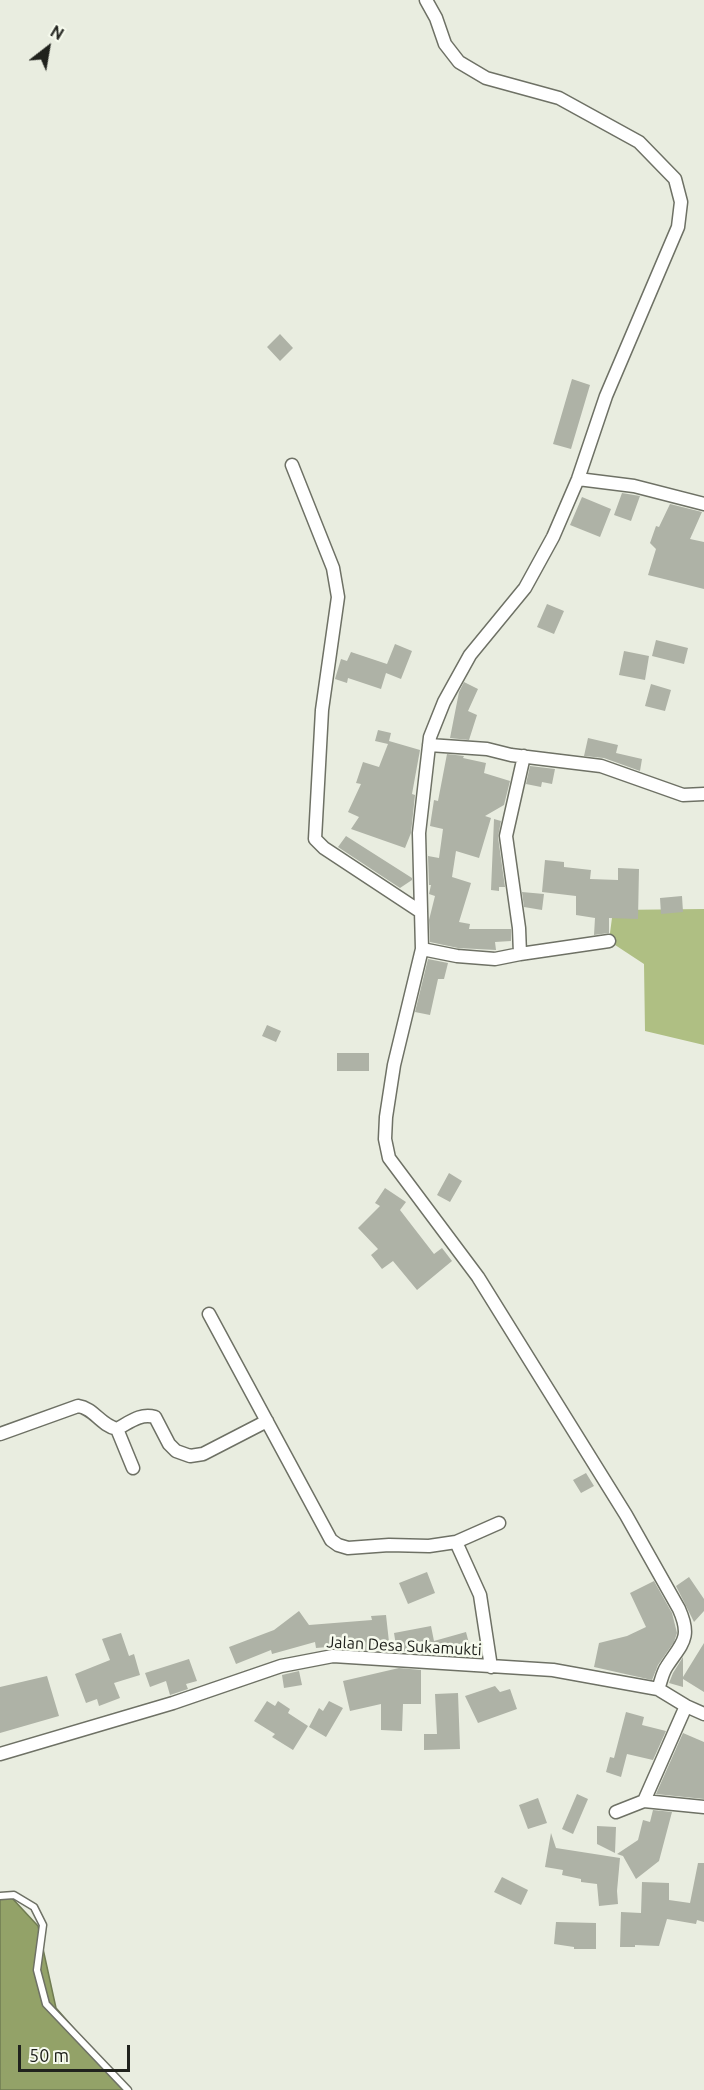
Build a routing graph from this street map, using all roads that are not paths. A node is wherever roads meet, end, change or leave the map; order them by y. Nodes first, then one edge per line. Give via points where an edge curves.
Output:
1 (426, 0) edge
2 (292, 465) dead end
3 (578, 479) junction
4 (704, 504) edge
5 (429, 745) junction
6 (524, 756) junction
7 (704, 794) edge
8 (421, 912) junction
9 (609, 941) dead end
10 (422, 949) junction
11 (520, 954) junction
12 (209, 1314) dead end
13 (267, 1421) junction
14 (117, 1429) junction
15 (0, 1434) edge
16 (133, 1468) dead end
17 (499, 1523) dead end
18 (456, 1542) junction
19 (491, 1666) junction
20 (658, 1689) junction
21 (686, 1706) junction
22 (704, 1714) edge
23 (0, 1754) edge
24 (644, 1801) junction
25 (704, 1807) edge
26 (616, 1812) dead end
27 (0, 1896) edge
28 (128, 2090) edge

1 - 3 street via 445,44 459,62 486,78 559,98 594,116 639,142 675,179 681,202 678,227 606,396
2 - 8 street via 333,568 338,597 322,710 315,839
3 - 4 street via 634,486
3 - 5 street via 525,588 470,655 444,702
5 - 6 street
5 - 8 street via 419,833
6 - 7 street via 601,766 683,795
6 - 11 street via 506,836
8 - 10 street
9 - 11 street
10 - 11 street via 495,960
10 - 20 street via 394,1065 386,1117 389,1158 478,1276 626,1515 679,1609 685,1624 683,1645 665,1669
12 - 13 street
13 - 14 street via 203,1454 190,1455 169,1444 155,1417 146,1414
13 - 18 street via 331,1540 338,1545 429,1546
14 - 15 street via 108,1427 86,1407 78,1406
14 - 16 street
17 - 18 street
18 - 19 street via 480,1595
19 - 20 street, Jalan Desa Sukamukti via 553,1670
19 - 23 street, Jalan Desa Sukamukti via 333,1656 281,1666 173,1703
20 - 21 street, Jalan Desa Sukamukti
21 - 22 street, Jalan Desa Sukamukti
21 - 24 street
24 - 25 street
24 - 26 street
27 - 28 lane via 14,1894 34,1907 43,1925 37,1971 45,2004

